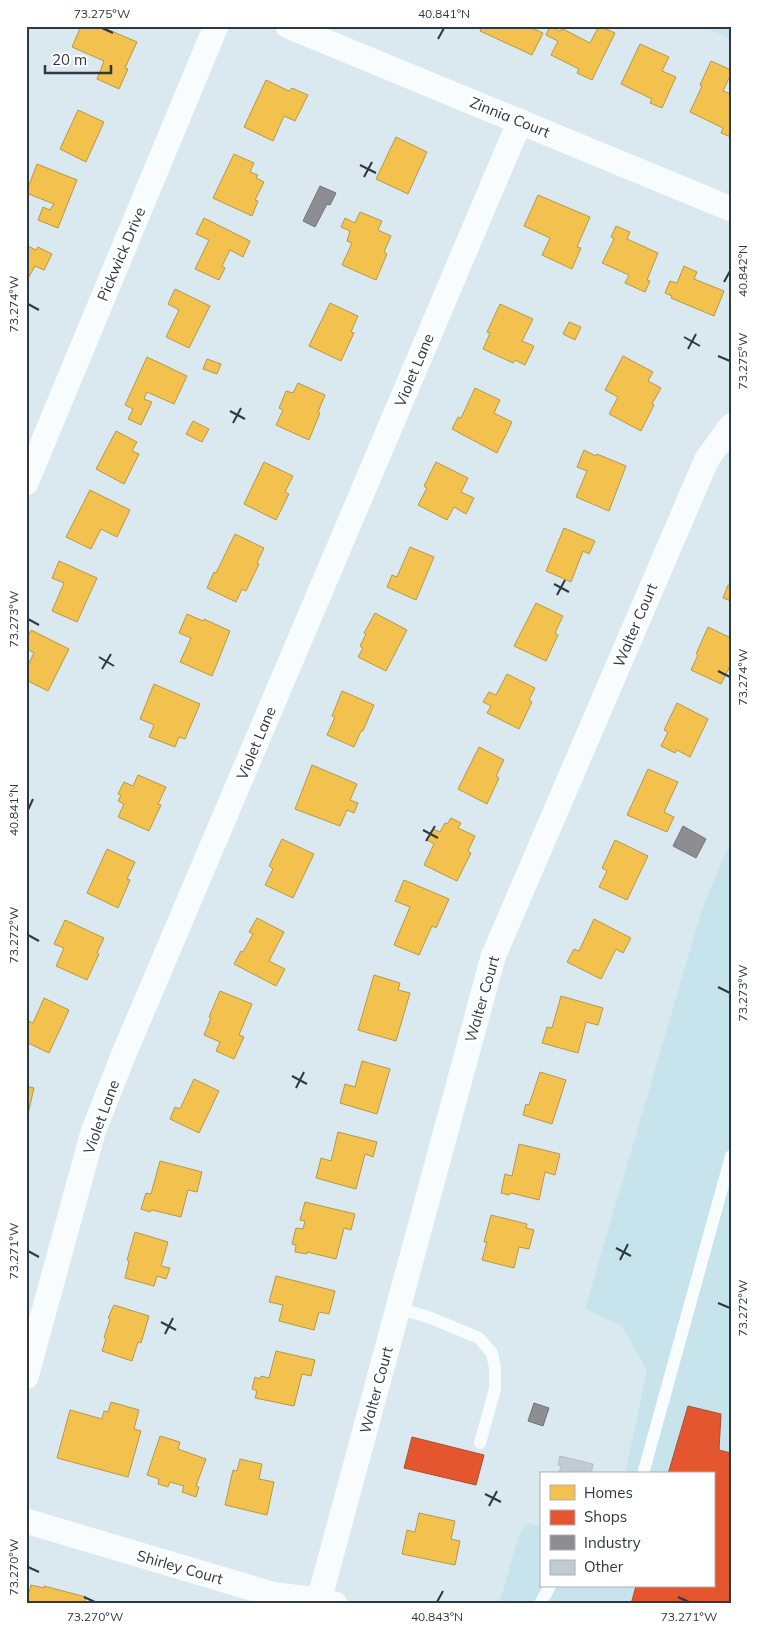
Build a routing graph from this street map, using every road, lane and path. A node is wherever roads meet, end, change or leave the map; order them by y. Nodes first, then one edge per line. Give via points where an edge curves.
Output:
1 (216, 26) edge
2 (288, 26) edge
3 (520, 121) junction
4 (731, 209) edge
5 (731, 426) edge
6 (26, 483) edge
7 (731, 1156) edge
8 (398, 1308) junction
9 (26, 1377) edge
10 (480, 1443) dead end
11 (644, 1472) edge
12 (26, 1522) edge
13 (549, 1588) edge
14 (324, 1602) edge
15 (540, 1604) edge

1 - 6 street, Pickwick Drive
2 - 3 street, Zinnia Court
3 - 4 street, Zinnia Court
3 - 9 street, Violet Lane via 93,1132
5 - 8 street, Walter Court via 707,459 493,956
7 - 11 lane
8 - 10 lane via 479,1338 492,1353 495,1389
8 - 14 street, Walter Court
12 - 14 street, Shirley Court via 275,1594
13 - 15 lane

